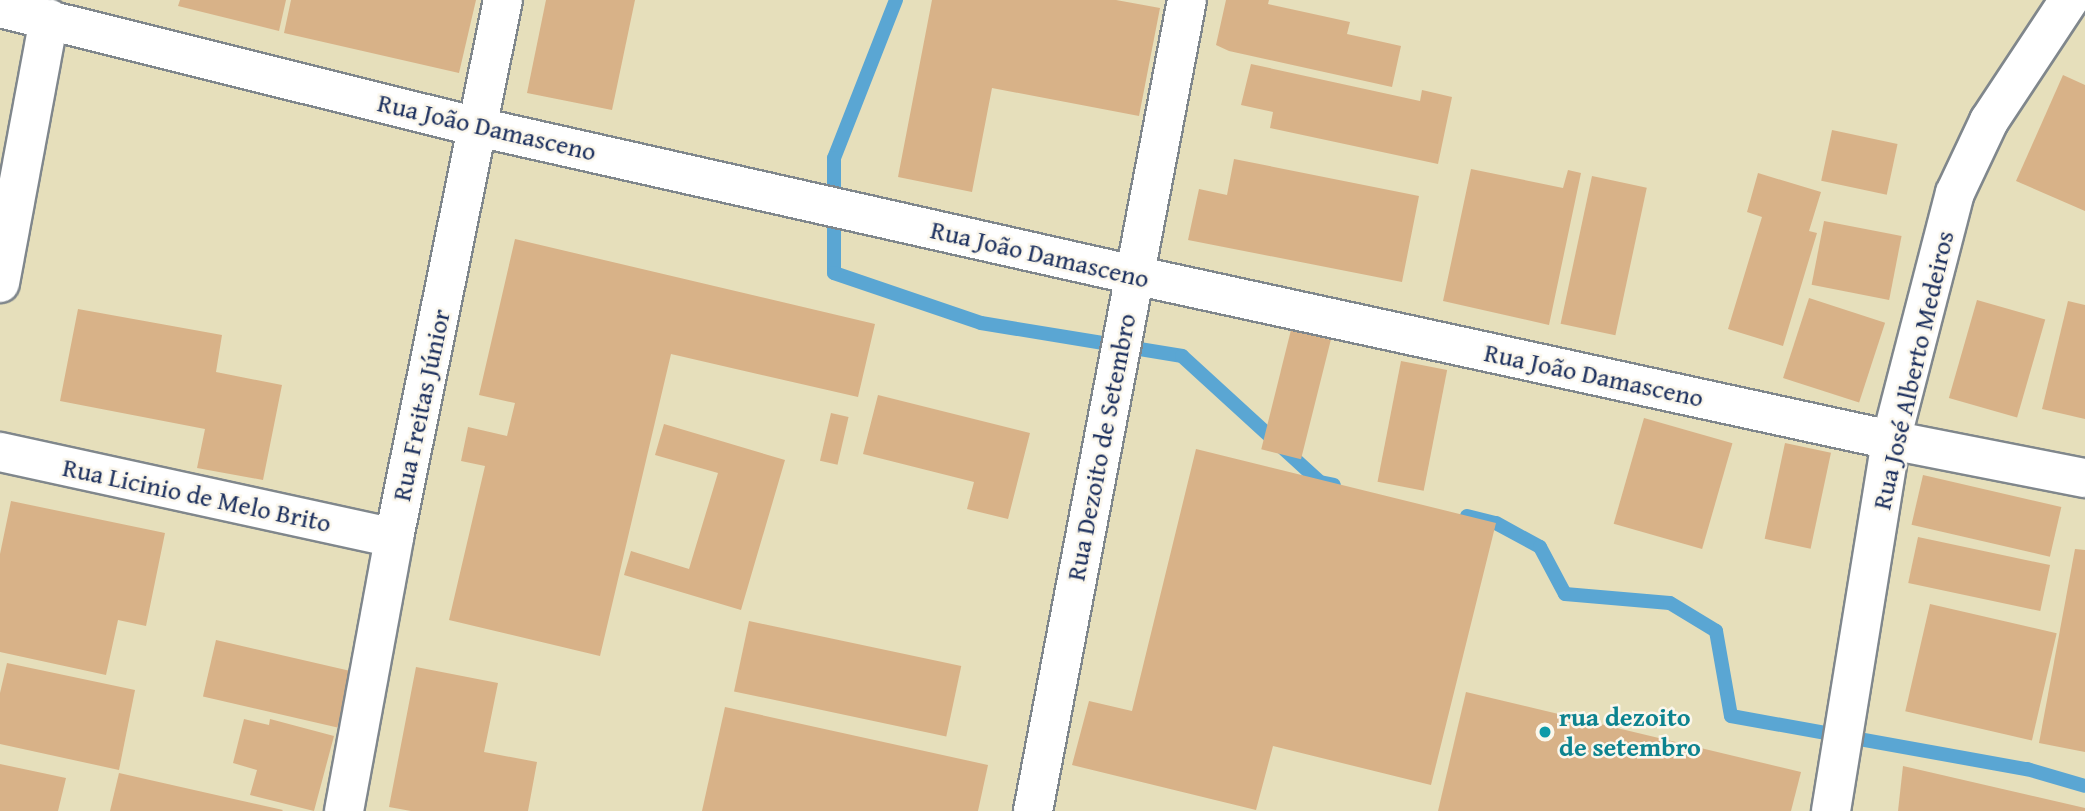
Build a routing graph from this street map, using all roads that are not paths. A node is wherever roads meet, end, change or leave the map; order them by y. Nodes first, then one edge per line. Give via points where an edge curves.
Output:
1 (503, 0) edge
2 (1187, 0) edge
3 (2069, 0) edge
4 (0, 8) edge
5 (49, 19) junction
6 (478, 127) junction
7 (1134, 275) junction
8 (0, 283) edge
9 (1891, 440) junction
10 (0, 452) edge
11 (2085, 478) edge
12 (394, 538) junction
13 (344, 811) edge
14 (1033, 811) edge
15 (1831, 811) edge

1 - 6 street, Rua Freitas Júnior
2 - 7 street, Rua Dezoito de Setembro
3 - 9 street, Rua José Alberto Medeiros via 1989,121 1955,193
4 - 5 street, Rua João Damasceno
5 - 6 street, Rua João Damasceno
5 - 8 street
6 - 7 street, Rua João Damasceno
6 - 12 street, Rua Freitas Júnior
7 - 9 street, Rua João Damasceno
7 - 14 street, Rua Dezoito de Setembro
9 - 11 street, Rua João Damasceno
9 - 15 street, Rua José Alberto Medeiros
10 - 12 street, Rua Licinio de Melo Brito
12 - 13 street, Rua Freitas Júnior

